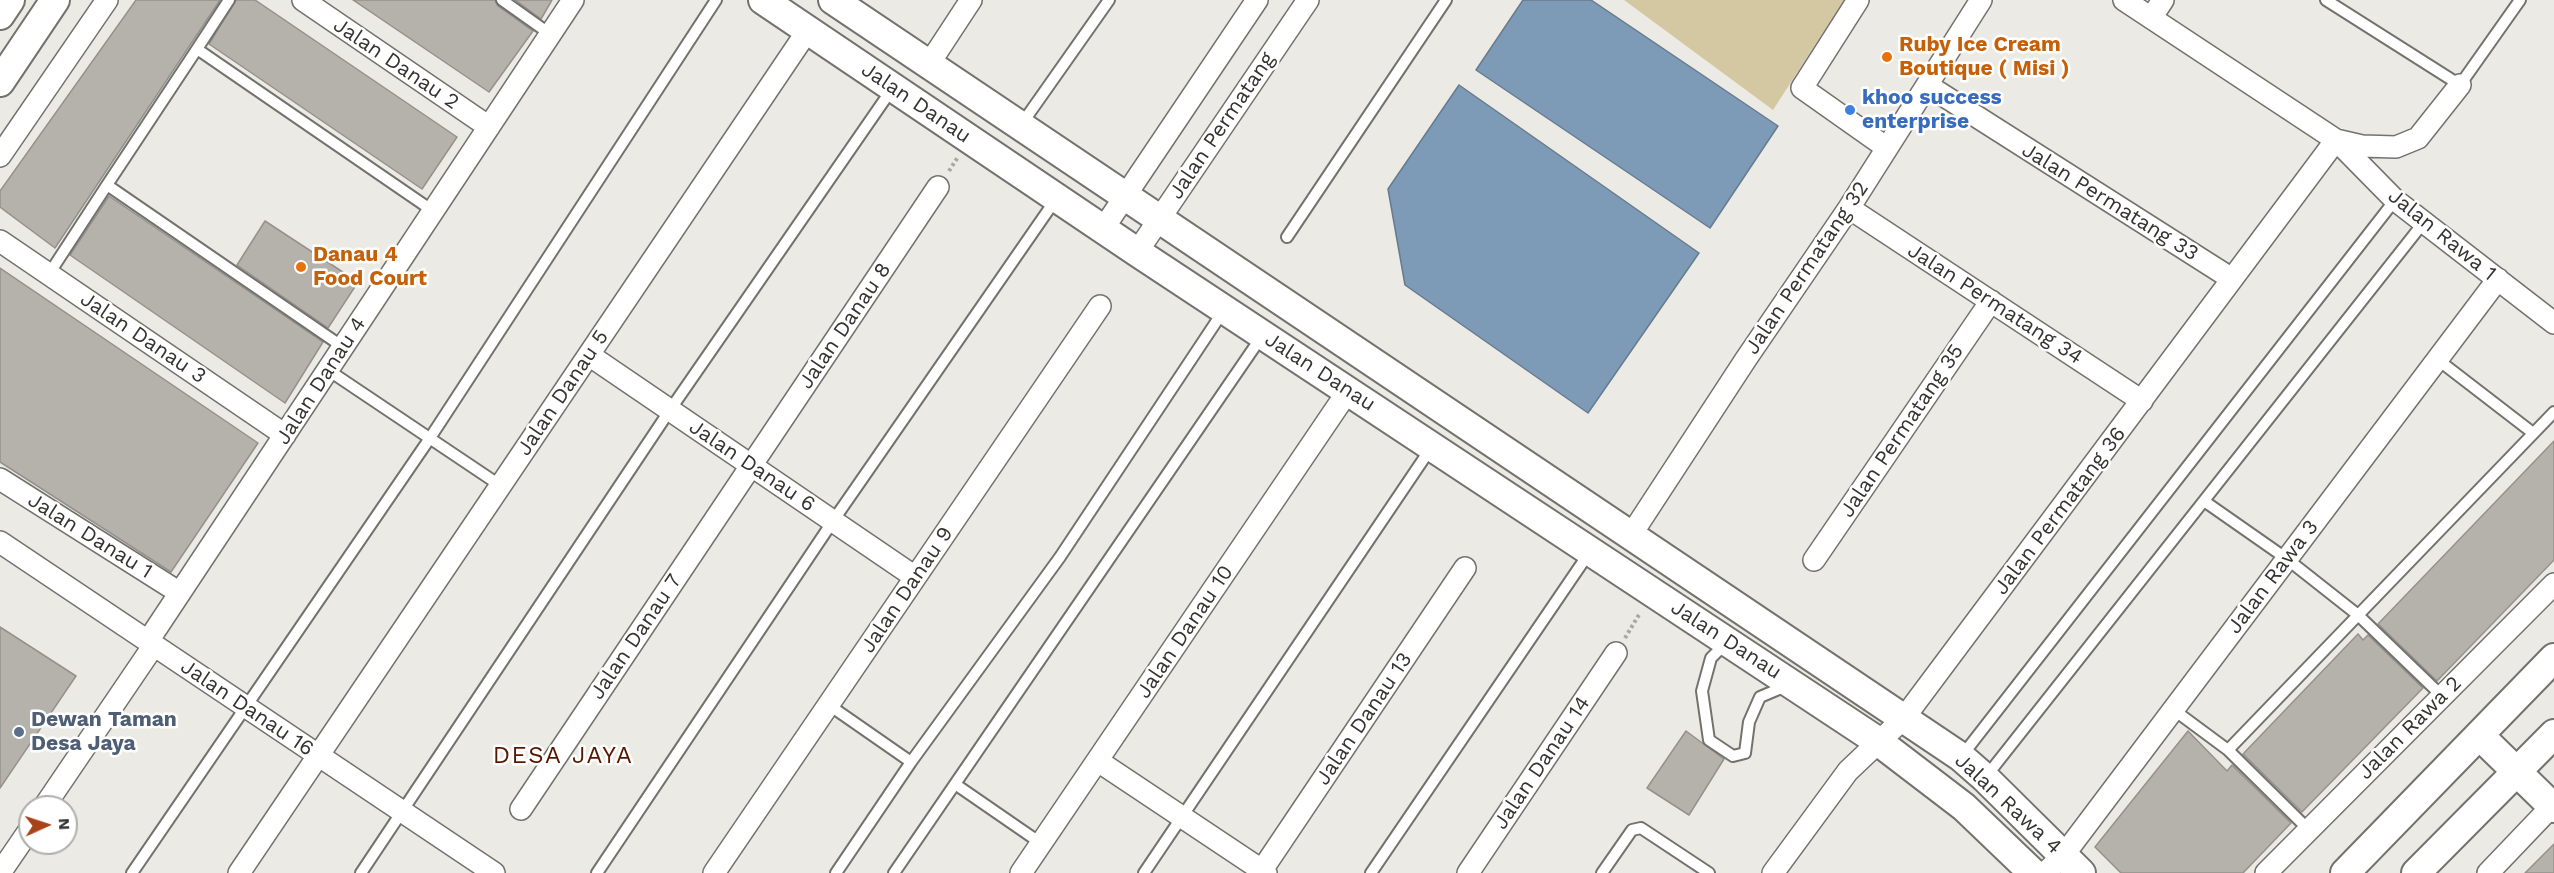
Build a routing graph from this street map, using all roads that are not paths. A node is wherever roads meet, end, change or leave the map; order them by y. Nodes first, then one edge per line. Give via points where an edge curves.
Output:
1 (10, 0) edge
2 (55, 0) edge
3 (107, 0) edge
4 (229, 0) edge
5 (303, 0) edge
6 (501, 0) edge
7 (573, 0) edge
8 (716, 0) edge
9 (763, 0) edge
10 (833, 0) edge
11 (971, 0) edge
12 (1109, 0) edge
13 (1257, 0) edge
14 (1308, 0) edge
15 (1446, 0) edge
16 (1858, 0) edge
17 (1981, 0) edge
18 (2124, 0) edge
19 (2163, 0) edge
20 (2326, 0) edge
21 (2520, 0) edge
22 (0, 15) edge
23 (2151, 18) junction
24 (808, 30) junction
25 (550, 34) junction
26 (196, 49) junction
27 (929, 64) junction
28 (0, 82) edge
29 (1927, 85) junction
30 (2460, 85) junction
31 (893, 87) junction
32 (1020, 125) junction
33 (489, 128) junction
34 (2336, 140) junction
35 (1887, 148) junction
36 (0, 156) edge
37 (107, 185) junction
38 (938, 187) road end
39 (1126, 195) junction
40 (1057, 198) junction
41 (2395, 200) junction
42 (1849, 208) junction
43 (433, 211) junction
44 (1160, 219) junction
45 (2424, 222) junction
46 (1103, 229) junction
47 (1287, 237) dead end
48 (0, 241) edge
49 (1137, 252) junction
50 (49, 274) junction
51 (2232, 279) junction
52 (2498, 279) junction
53 (1991, 301) junction
54 (1100, 306) dead end
55 (1224, 309) junction
56 (2554, 323) edge
57 (1263, 335) junction
58 (343, 347) junction
59 (589, 355) junction
60 (2437, 359) junction
61 (328, 370) junction
62 (1348, 391) junction
63 (2142, 401) junction
64 (670, 410) junction
65 (2554, 411) edge
66 (2533, 433) junction
67 (285, 435) junction
68 (430, 438) junction
69 (1433, 447) junction
70 (751, 465) junction
71 (0, 479) edge
72 (501, 486) junction
73 (2204, 501) junction
74 (833, 521) junction
75 (1631, 535) junction
76 (0, 542) edge
77 (1591, 551) junction
78 (2287, 559) junction
79 (1814, 560) dead end
80 (1465, 568) dead end
81 (915, 577) junction
82 (2554, 584) edge
83 (180, 593) junction
84 (2358, 615) junction
85 (1727, 641) junction
86 (151, 643) junction
87 (1616, 653) road end
88 (2554, 658) edge
89 (1792, 684) junction
90 (2442, 696) junction
91 (829, 705) junction
92 (246, 707) junction
93 (2174, 710) junction
94 (1904, 718) junction
95 (2554, 735) edge
96 (2480, 736) junction
97 (1879, 742) junction
98 (2228, 750) junction
99 (319, 756) junction
100 (1961, 757) junction
101 (1098, 761) junction
102 (911, 762) junction
103 (2518, 773) junction
104 (1985, 778) junction
105 (955, 784) junction
106 (53, 795) edge
107 (2488, 802) junction
108 (2553, 807) edge
109 (521, 809) dead end
110 (402, 811) junction
111 (1183, 818) junction
112 (2309, 830) junction
113 (1041, 844) junction
114 (18, 846) edge
115 (2063, 867) edge
116 (485, 870) edge
117 (0, 872) edge
118 (1263, 872) edge
119 (132, 873) edge
120 (239, 873) edge
121 (360, 873) edge
122 (597, 873) edge
123 (714, 873) edge
124 (836, 873) edge
125 (894, 873) edge
126 (1021, 873) edge
127 (1144, 873) edge
128 (1371, 873) edge
129 (1468, 873) edge
130 (1602, 873) edge
131 (1709, 873) edge
132 (1773, 873) edge
133 (2033, 873) edge
134 (2266, 873) edge
135 (2345, 873) edge
136 (2416, 873) edge
137 (2488, 873) edge

1 - 22 street
2 - 28 street
3 - 36 street
4 - 26 lane
5 - 33 street, Jalan Danau 2
6 - 25 lane
7 - 25 street, Jalan Danau 4
8 - 68 lane
9 - 24 street, Jalan Danau
10 - 27 street, Jalan Danau
11 - 27 street
12 - 32 lane
13 - 39 street, Jalan Permatang
14 - 44 street, Jalan Permatang
15 - 47 lane
16 - 35 street via 1802,88
17 - 29 street, Jalan Permatang 32
18 - 23 street
19 - 23 street
20 - 30 lane
21 - 30 lane
23 - 34 street
24 - 31 street, Jalan Danau
24 - 59 street, Jalan Danau 5
25 - 33 street, Jalan Danau 4
26 - 37 lane
26 - 43 lane
27 - 32 street, Jalan Danau
29 - 35 street, Jalan Permatang 32
29 - 51 street, Jalan Permatang 33
30 - 34 street via 2418,138 2396,147
31 - 40 street, Jalan Danau
31 - 64 lane
32 - 39 street, Jalan Danau
33 - 43 street, Jalan Danau 4
34 - 41 street, Jalan Rawa 1
34 - 51 street, Jalan Permatang 36
35 - 42 street, Jalan Permatang 32
37 - 50 lane
37 - 58 lane
38 - 70 street, Jalan Danau 8
39 - 44 street, Jalan Danau
39 - 46 street, Jalan Permatang
40 - 46 street, Jalan Danau
40 - 74 lane
41 - 45 street, Jalan Rawa 1
41 - 100 lane
42 - 53 street, Jalan Permatang 34
42 - 75 street, Jalan Permatang 32
43 - 58 street, Jalan Danau 4
44 - 49 street, Jalan Permatang
44 - 75 street, Jalan Danau
45 - 52 street, Jalan Rawa 1
45 - 73 lane
46 - 49 street, Jalan Danau
48 - 50 street, Jalan Danau 3
49 - 55 street, Jalan Danau
50 - 67 street, Jalan Danau 3
51 - 63 street, Jalan Permatang 36
52 - 56 street, Jalan Rawa 1
52 - 60 street, Jalan Rawa 3
53 - 63 street, Jalan Permatang 34
53 - 79 street, Jalan Permatang 35
54 - 81 street, Jalan Danau 9
55 - 57 street, Jalan Danau
55 - 102 lane via 1060,557
57 - 62 street, Jalan Danau
57 - 105 lane
58 - 61 street, Jalan Danau 4
59 - 64 street, Jalan Danau 6
59 - 72 street, Jalan Danau 5
60 - 66 lane
60 - 78 street, Jalan Rawa 3
61 - 67 street, Jalan Danau 4
61 - 68 lane
62 - 69 street, Jalan Danau
62 - 101 street, Jalan Danau 10
63 - 94 street, Jalan Permatang 36
64 - 70 street, Jalan Danau 6
64 - 110 lane
65 - 66 lane
66 - 84 lane
67 - 83 street, Jalan Danau 4
68 - 72 lane
68 - 92 lane
69 - 77 street, Jalan Danau
69 - 111 lane
70 - 74 street, Jalan Danau 6
70 - 109 street, Jalan Danau 7
71 - 83 street, Jalan Danau 1
72 - 99 street, Jalan Danau 5
73 - 78 lane
73 - 104 lane
74 - 81 street, Jalan Danau 6
74 - 122 lane
75 - 94 street, Jalan Danau
76 - 86 street, Jalan Danau 16
77 - 85 street, Jalan Danau
77 - 128 lane
78 - 84 lane
78 - 93 street, Jalan Rawa 3
80 - 118 street, Jalan Danau 13
81 - 91 street, Jalan Danau 9
82 - 90 street, Jalan Rawa 2
83 - 86 street, Jalan Danau 4
84 - 90 lane
84 - 98 lane
85 - 89 street, Jalan Danau
85 - 89 lane via 1711,658 1702,691 1709,740 1733,756 1745,753 1749,722 1760,697
86 - 92 street, Jalan Danau 16
86 - 106 street, Jalan Danau 4
87 - 129 street, Jalan Danau 14
88 - 96 street
89 - 97 street, Jalan Danau
90 - 112 street, Jalan Rawa 2
91 - 102 lane
91 - 123 street, Jalan Danau 9
92 - 99 street, Jalan Danau 16
92 - 119 lane
93 - 98 lane
93 - 115 street, Jalan Rawa 3
94 - 97 street, Jalan Permatang 36
94 - 100 street, Jalan Rawa 4
95 - 103 street
96 - 103 street
96 - 135 street
97 - 132 street, Jalan Permatang 36 via 1838,783
97 - 133 street, Jalan Rawa 4 via 1964,807
98 - 112 lane
99 - 110 street, Jalan Danau 16
99 - 120 street, Jalan Danau 5
100 - 104 street, Jalan Rawa 4
101 - 111 street
101 - 113 street, Jalan Danau 10
102 - 124 lane
103 - 107 street
103 - 108 street
104 - 115 street, Jalan Rawa 4
105 - 113 lane
105 - 125 lane
107 - 108 street
107 - 136 street
108 - 137 street
110 - 116 street, Jalan Danau 16
110 - 121 lane
111 - 118 street
111 - 127 lane
112 - 134 street, Jalan Rawa 2
113 - 126 street, Jalan Danau 10
114 - 117 street
130 - 131 lane via 1632,830 1641,828

